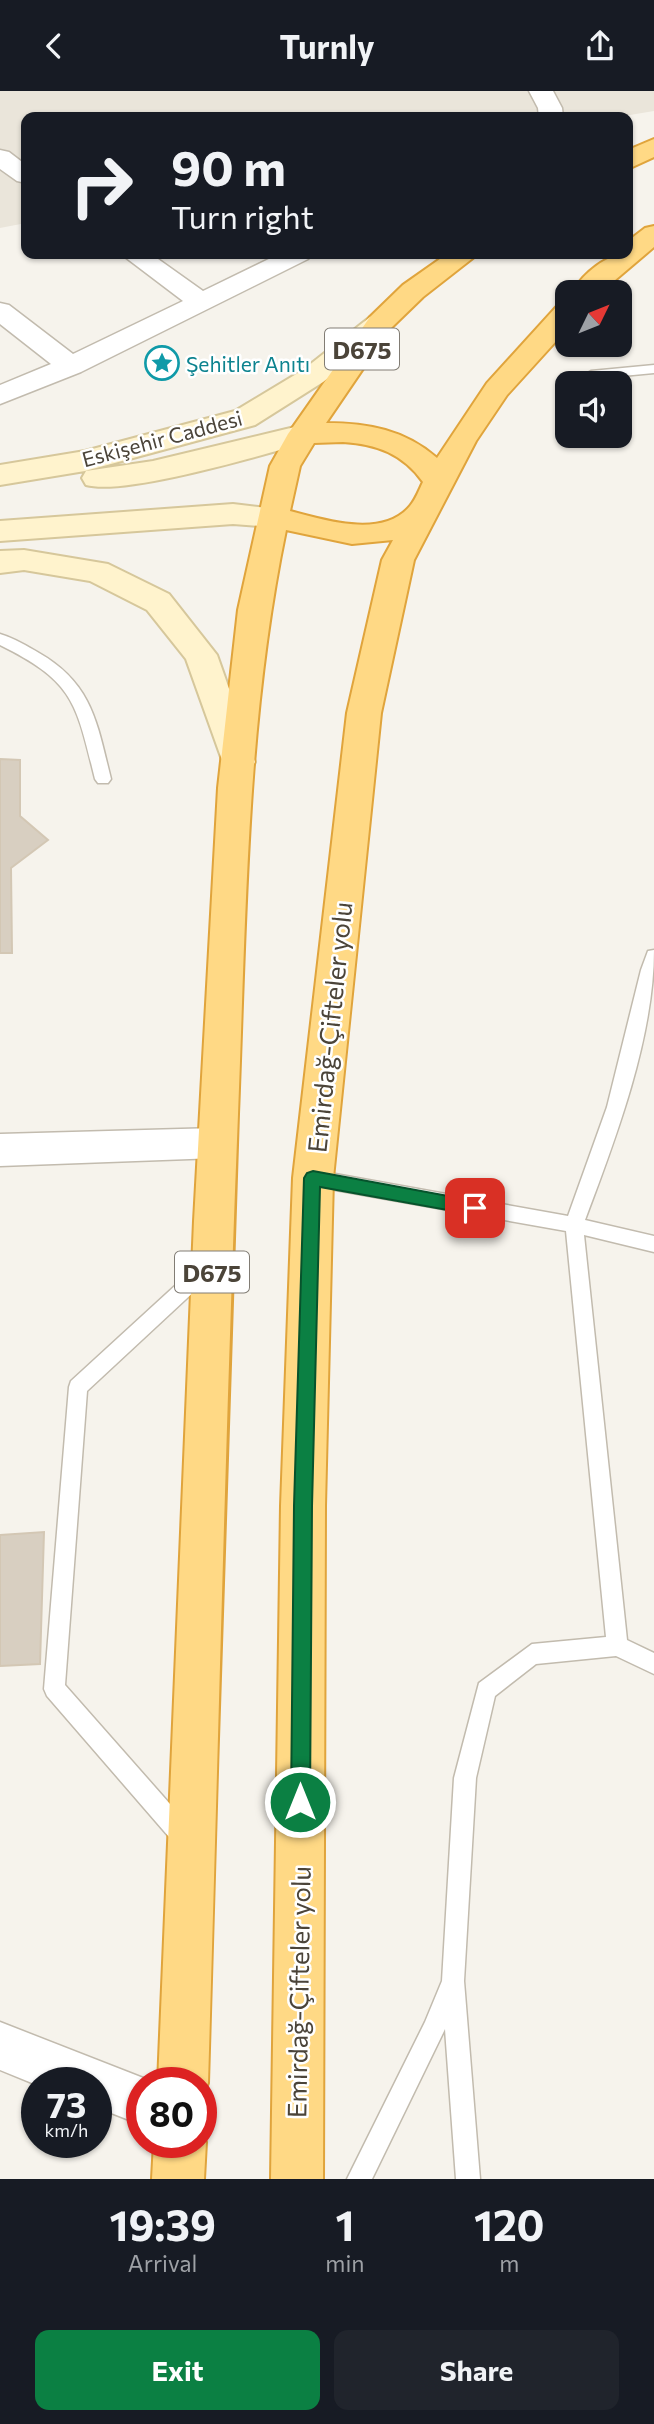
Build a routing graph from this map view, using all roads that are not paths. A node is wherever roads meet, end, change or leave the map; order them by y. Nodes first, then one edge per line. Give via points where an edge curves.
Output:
1 (541, 91) edge
2 (550, 112) edge
3 (654, 147) edge
4 (0, 157) edge
5 (633, 158) edge
6 (21, 172) edge
7 (654, 234) edge
8 (633, 251) edge
9 (141, 259) edge
10 (289, 259) edge
11 (457, 259) edge
12 (623, 259) edge
13 (598, 280) edge
14 (202, 302) junction
15 (0, 311) edge
16 (380, 323) junction
17 (555, 325) edge
18 (71, 366) junction
19 (654, 369) edge
20 (632, 371) edge
21 (0, 395) edge
22 (294, 450) junction
23 (0, 475) edge
24 (0, 490) edge
25 (430, 498) junction
26 (274, 517) junction
27 (0, 531) edge
28 (0, 562) edge
29 (0, 639) edge
30 (238, 761) junction
31 (103, 779) dead end
32 (654, 955) edge
33 (218, 1143) junction
34 (0, 1150) edge
35 (313, 1178) junction
36 (574, 1225) junction
37 (654, 1244) edge
38 (212, 1263) junction
39 (617, 1646) junction
40 (654, 1664) edge
41 (191, 1845) junction
42 (453, 1981) junction
43 (0, 2046) edge
44 (54, 2067) edge
45 (184, 2067) edge
46 (179, 2158) edge
47 (178, 2179) edge
48 (297, 2179) edge
49 (359, 2179) edge
50 (468, 2179) edge

1 - 2 street
3 - 5 highway
4 - 6 street
7 - 8 highway
9 - 14 street
10 - 14 street
11 - 16 highway, D675 via 413,291
12 - 13 highway
14 - 18 street
15 - 18 street
16 - 22 highway, D675
16 - 23 main road, Eskişehir Caddesi via 313,376 245,418 85,461
17 - 25 highway, Emirdağ-Çifteler yolu via 497,389 462,439
18 - 21 street
19 - 20 lane
22 - 24 main road, Eskişehir Caddesi
22 - 25 highway via 352,434 397,442 429,467
22 - 26 highway, D675
25 - 26 highway via 396,529 374,532 336,531
25 - 35 highway, Emirdağ-Çifteler yolu via 398,560 364,713
26 - 27 main road via 233,514
26 - 30 highway, D675 via 254,610
28 - 30 main road via 24,560 97,571 158,602 201,655
29 - 31 lane via 34,655 72,687
30 - 33 highway, D675
32 - 36 lane via 607,1140
33 - 34 street
33 - 38 highway, D675
35 - 36 lane
35 - 48 highway, Emirdağ-Çifteler yolu via 303,1506
36 - 37 lane
36 - 39 lane
38 - 41 highway, D675
38 - 41 lane via 79,1387 54,1689
39 - 40 lane
39 - 42 lane via 532,1654 486,1690 465,1778
41 - 45 highway, D675
42 - 49 lane
42 - 50 lane
43 - 44 street
46 - 47 highway

